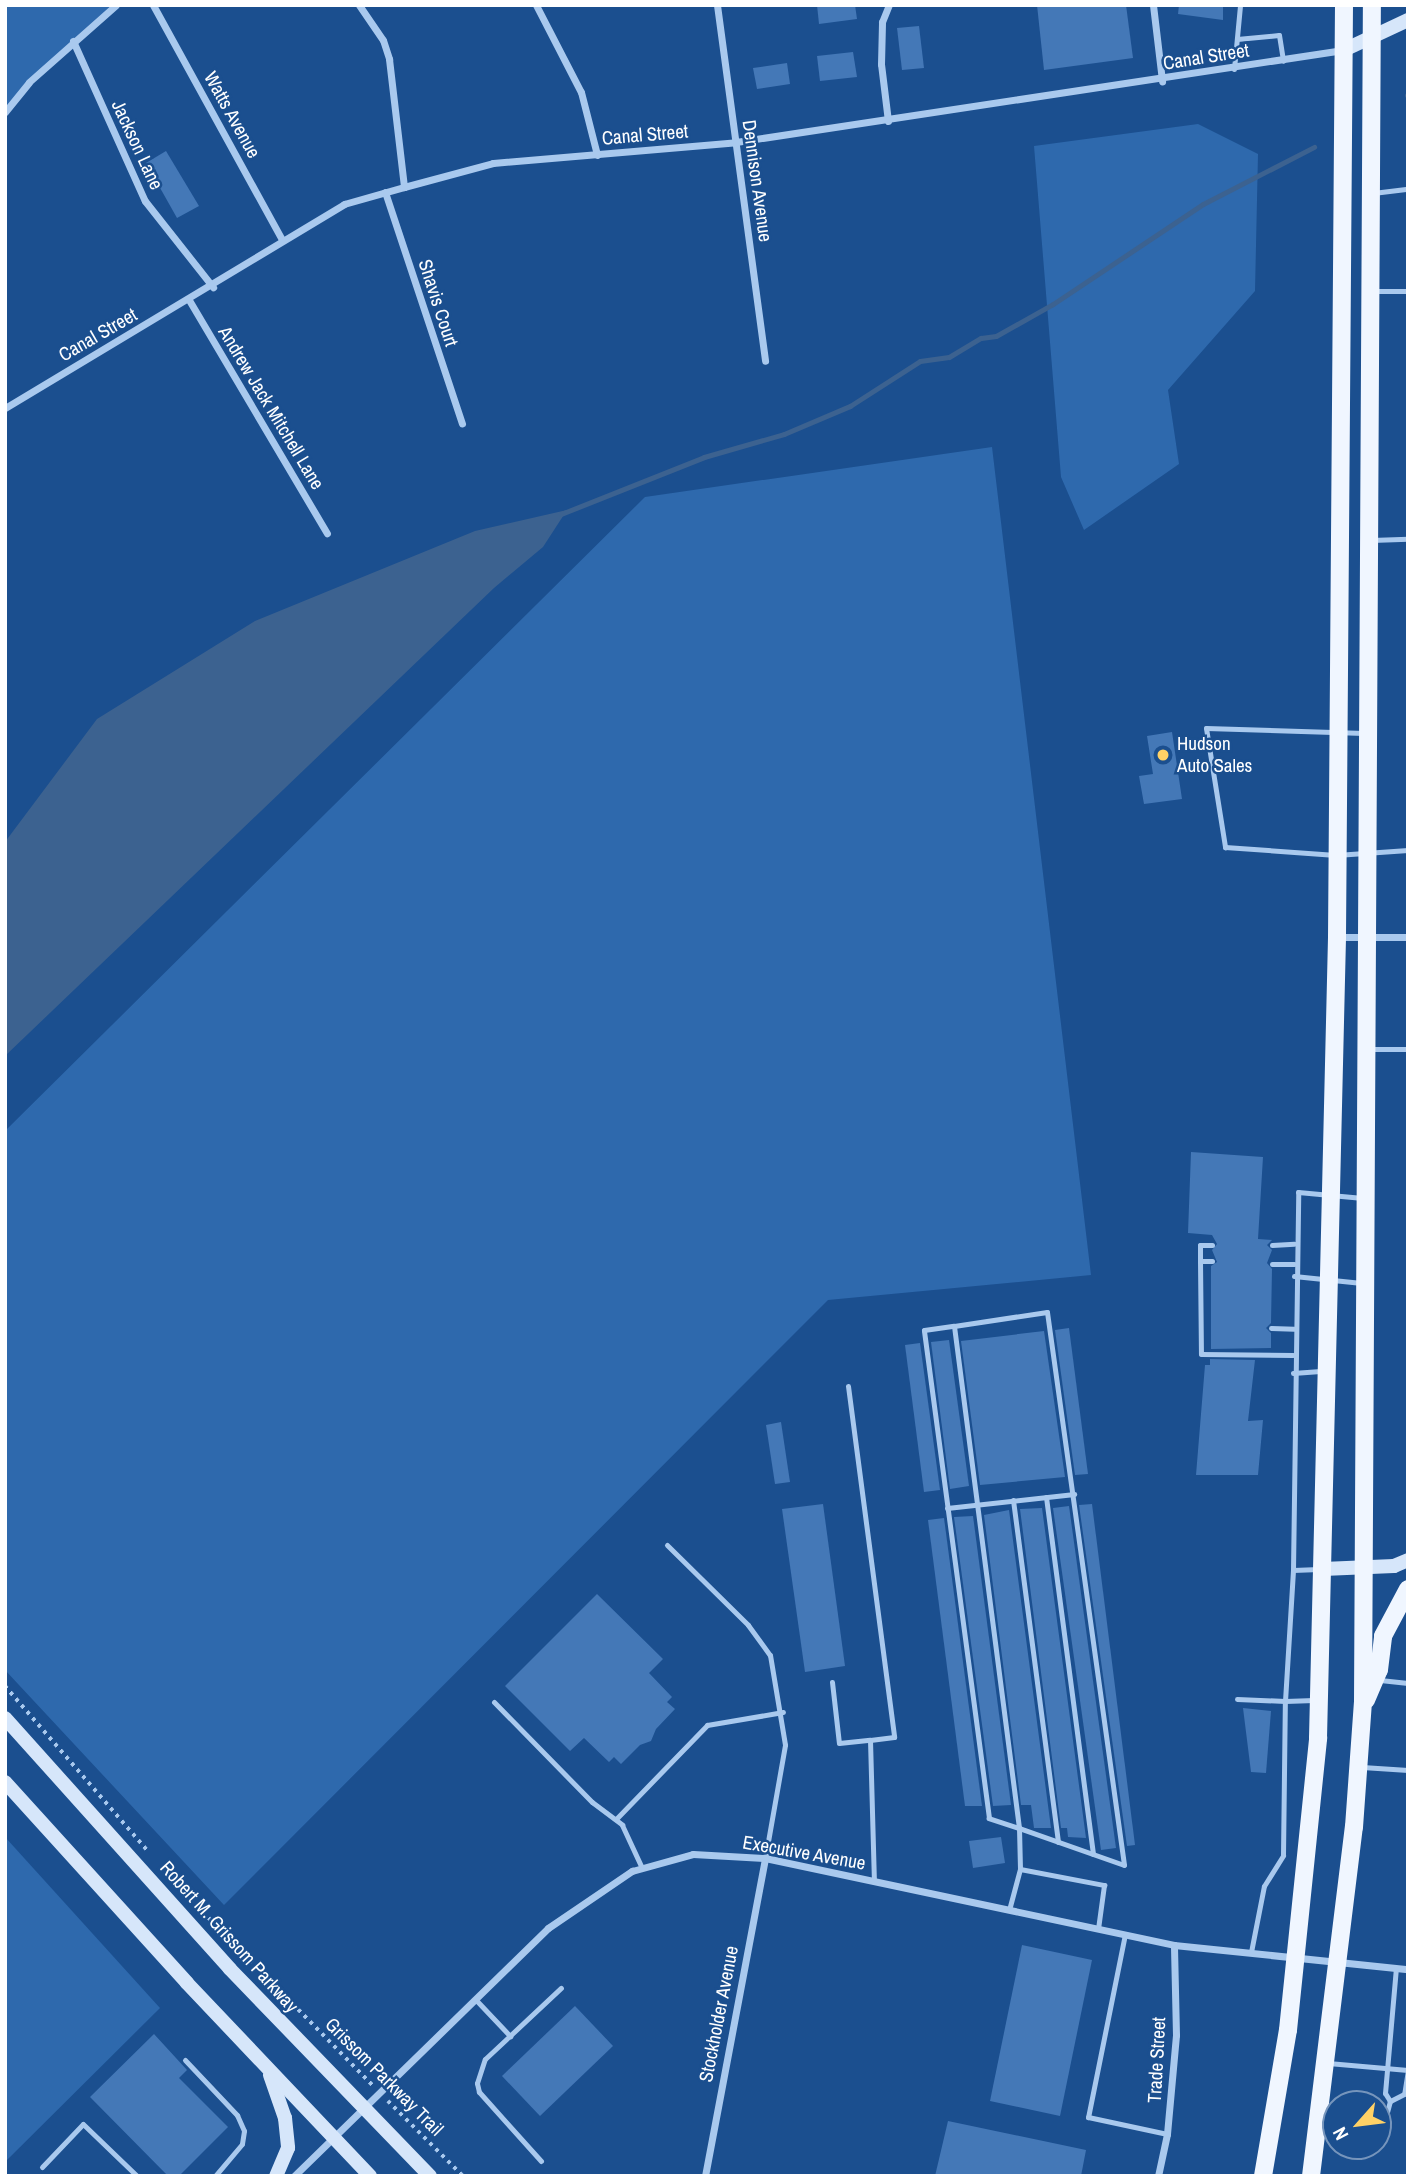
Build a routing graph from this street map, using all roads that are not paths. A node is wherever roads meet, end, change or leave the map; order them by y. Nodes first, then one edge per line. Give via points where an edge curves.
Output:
1 (116, 5) edge
2 (153, 5) edge
3 (359, 5) edge
4 (536, 5) edge
5 (717, 5) edge
6 (889, 5) edge
7 (1153, 5) edge
8 (1240, 5) edge
9 (1344, 5) edge
10 (1371, 5) edge
11 (1408, 20) edge
12 (1371, 37) junction
13 (1237, 39) junction
14 (72, 41) junction
15 (1344, 50) junction
16 (1283, 61) junction
17 (1234, 69) junction
18 (1162, 81) junction
19 (5, 112) edge
20 (888, 121) junction
21 (736, 142) junction
22 (597, 155) junction
23 (404, 187) junction
24 (1408, 189) edge
25 (385, 192) junction
26 (1370, 193) junction
27 (282, 240) junction
28 (213, 287) junction
29 (1408, 290) edge
30 (1369, 291) junction
31 (189, 300) junction
32 (765, 361) dead end
33 (5, 408) edge
34 (462, 424) dead end
35 (327, 533) dead end
36 (1408, 539) edge
37 (1368, 540) junction
38 (1337, 730) junction
39 (1367, 734) junction
40 (1408, 850) edge
41 (1367, 852) junction
42 (1336, 855) junction
43 (1337, 937) junction
44 (1367, 937) junction
45 (1408, 937) edge
46 (1366, 1049) junction
47 (1408, 1049) edge
48 (1331, 1194) junction
49 (1366, 1198) junction
50 (1294, 1244) junction
51 (1212, 1245) dead end
52 (1272, 1245) dead end
53 (1200, 1261) junction
54 (1212, 1261) dead end
55 (1272, 1264) dead end
56 (1294, 1264) junction
57 (1294, 1276) junction
58 (1328, 1280) junction
59 (1366, 1283) junction
60 (1201, 1324) junction
61 (1211, 1324) dead end
62 (954, 1326) junction
63 (1271, 1328) dead end
64 (1294, 1329) junction
65 (1293, 1354) junction
66 (1327, 1371) junction
67 (1293, 1373) junction
68 (848, 1385) dead end
69 (1074, 1493) junction
70 (1046, 1497) junction
71 (1013, 1500) junction
72 (978, 1504) junction
73 (947, 1508) junction
74 (667, 1545) dead end
75 (1408, 1560) edge
76 (1324, 1569) junction
77 (1366, 1569) junction
78 (1293, 1570) junction
79 (1408, 1589) edge
80 (1376, 1680) junction
81 (832, 1682) dead end
82 (1408, 1683) edge
83 (1237, 1699) dead end
84 (1320, 1700) junction
85 (1285, 1701) junction
86 (494, 1702) dead end
87 (1363, 1703) junction
88 (783, 1712) junction
89 (5, 1718) edge
90 (870, 1740) junction
91 (1359, 1767) junction
92 (1408, 1770) edge
93 (5, 1782) edge
94 (616, 1819) junction
95 (1018, 1828) junction
96 (1058, 1842) junction
97 (1093, 1854) junction
98 (765, 1858) junction
99 (642, 1868) junction
100 (1020, 1869) junction
101 (874, 1881) junction
102 (1009, 1910) junction
103 (1098, 1929) junction
104 (1125, 1934) junction
105 (1174, 1945) junction
106 (1251, 1952) junction
107 (1296, 1957) junction
108 (1338, 1962) junction
109 (1396, 1968) junction
110 (1408, 1969) edge
111 (561, 1988) dead end
112 (476, 2000) junction
113 (510, 2036) junction
114 (185, 2060) dead end
115 (1325, 2063) junction
116 (1387, 2067) junction
117 (268, 2070) junction
118 (1385, 2090) edge
119 (1392, 2100) edge
120 (364, 2111) junction
121 (1167, 2134) junction
122 (332, 2138) junction
123 (541, 2161) dead end
124 (42, 2167) dead end
125 (137, 2176) edge
126 (215, 2176) edge
127 (276, 2176) edge
128 (294, 2176) edge
129 (370, 2176) edge
130 (430, 2176) edge
131 (705, 2176) edge
132 (1158, 2176) edge
133 (1263, 2176) edge
134 (1311, 2176) edge

1 - 14 street
2 - 27 street, Watts Avenue
3 - 23 street via 383,40 389,59
4 - 22 street via 581,92
5 - 21 street, Dennison Avenue
6 - 20 street via 882,22 881,64
7 - 18 street
8 - 13 lane
9 - 15 main road
10 - 12 main road
11 - 12 main road
12 - 15 main road
12 - 26 main road
13 - 16 lane via 1279,35
13 - 17 lane
14 - 19 street
14 - 28 street, Jackson Lane via 145,201
15 - 16 street, Canal Street
15 - 38 main road
16 - 17 street, Canal Street
17 - 18 street, Canal Street
18 - 20 street, Canal Street
20 - 21 street, Canal Street
21 - 22 street, Canal Street
21 - 32 street, Dennison Avenue
22 - 23 street, Canal Street via 493,163
23 - 25 street, Canal Street
24 - 26 lane
25 - 27 street, Canal Street via 344,204
25 - 34 street, Shavis Court
26 - 30 main road
27 - 28 street, Canal Street
28 - 31 street, Canal Street
29 - 30 lane
30 - 37 main road
31 - 33 street, Canal Street
31 - 35 street, Andrew Jack Mitchell Lane
36 - 37 lane
37 - 39 main road
38 - 39 lane
38 - 42 main road
38 - 42 lane via 1206,728 1225,847
39 - 41 main road
40 - 41 lane
41 - 42 lane
41 - 44 main road
42 - 43 main road
43 - 44 street
43 - 48 main road
44 - 45 street
44 - 46 main road
46 - 47 lane
46 - 49 main road
48 - 49 lane
48 - 50 lane via 1298,1192
48 - 58 main road
49 - 59 main road
50 - 52 lane
50 - 56 lane
51 - 53 lane via 1200,1245
53 - 54 lane
53 - 60 lane
55 - 56 lane
56 - 57 lane
57 - 58 lane
57 - 64 lane
58 - 59 lane
58 - 66 main road
59 - 77 main road
60 - 61 lane
60 - 65 lane via 1201,1354
62 - 69 lane via 1047,1312
62 - 72 lane
62 - 73 lane via 924,1330
63 - 64 lane
64 - 65 lane
65 - 67 lane
66 - 67 lane
66 - 76 main road
67 - 78 lane
68 - 90 lane via 894,1737
69 - 70 lane
69 - 97 lane via 1124,1865
70 - 71 lane
70 - 97 lane
71 - 72 lane
71 - 96 lane
72 - 73 lane
72 - 95 lane
73 - 95 lane via 989,1818
74 - 88 lane via 763,1642 777,1678
75 - 77 main road
76 - 77 main road
76 - 78 lane
76 - 84 main road
77 - 87 main road
78 - 85 lane
79 - 80 main road via 1383,1636
80 - 82 lane
80 - 87 main road
81 - 90 lane via 839,1743
83 - 85 lane
84 - 85 lane
84 - 107 main road
85 - 106 lane via 1283,1855 1264,1886
86 - 94 lane via 592,1802
87 - 91 main road
88 - 94 lane via 707,1726
88 - 98 lane via 785,1745
89 - 120 main road, Robert M. Grissom Parkway
90 - 101 lane
91 - 92 lane
91 - 108 main road
93 - 117 main road
94 - 99 lane
95 - 96 lane
95 - 100 lane
96 - 97 lane
98 - 99 street, Executive Avenue via 693,1854
98 - 101 street, Executive Avenue
98 - 131 street, Stockholder Avenue
99 - 112 street, Executive Avenue via 548,1928
100 - 102 lane
100 - 103 lane via 1104,1885
101 - 102 street, Executive Avenue
102 - 103 street, Executive Avenue
103 - 104 street, Executive Avenue
104 - 105 street, Executive Avenue
104 - 121 lane via 1088,2117
105 - 106 street, Executive Avenue
105 - 121 street, Trade Street via 1176,2035
106 - 107 street, Executive Avenue
107 - 108 street, Executive Avenue
107 - 133 main road via 1289,2030
108 - 109 street, Executive Avenue
108 - 115 main road
109 - 110 street, Executive Avenue
109 - 116 lane
111 - 113 lane
112 - 113 lane
112 - 120 street, Executive Avenue
113 - 123 lane via 479,2069 479,2092
114 - 126 lane via 237,2115 244,2131 242,2144
115 - 116 lane
115 - 134 main road
116 - 118 lane
116 - 119 lane via 1408,2070 1404,2095
117 - 122 main road
117 - 127 main road via 285,2118 288,2148
120 - 122 street, Executive Avenue
120 - 130 main road, Robert M. Grissom Parkway
121 - 132 street, Trade Street
122 - 128 street, Executive Avenue
122 - 129 main road
124 - 125 lane via 83,2124

